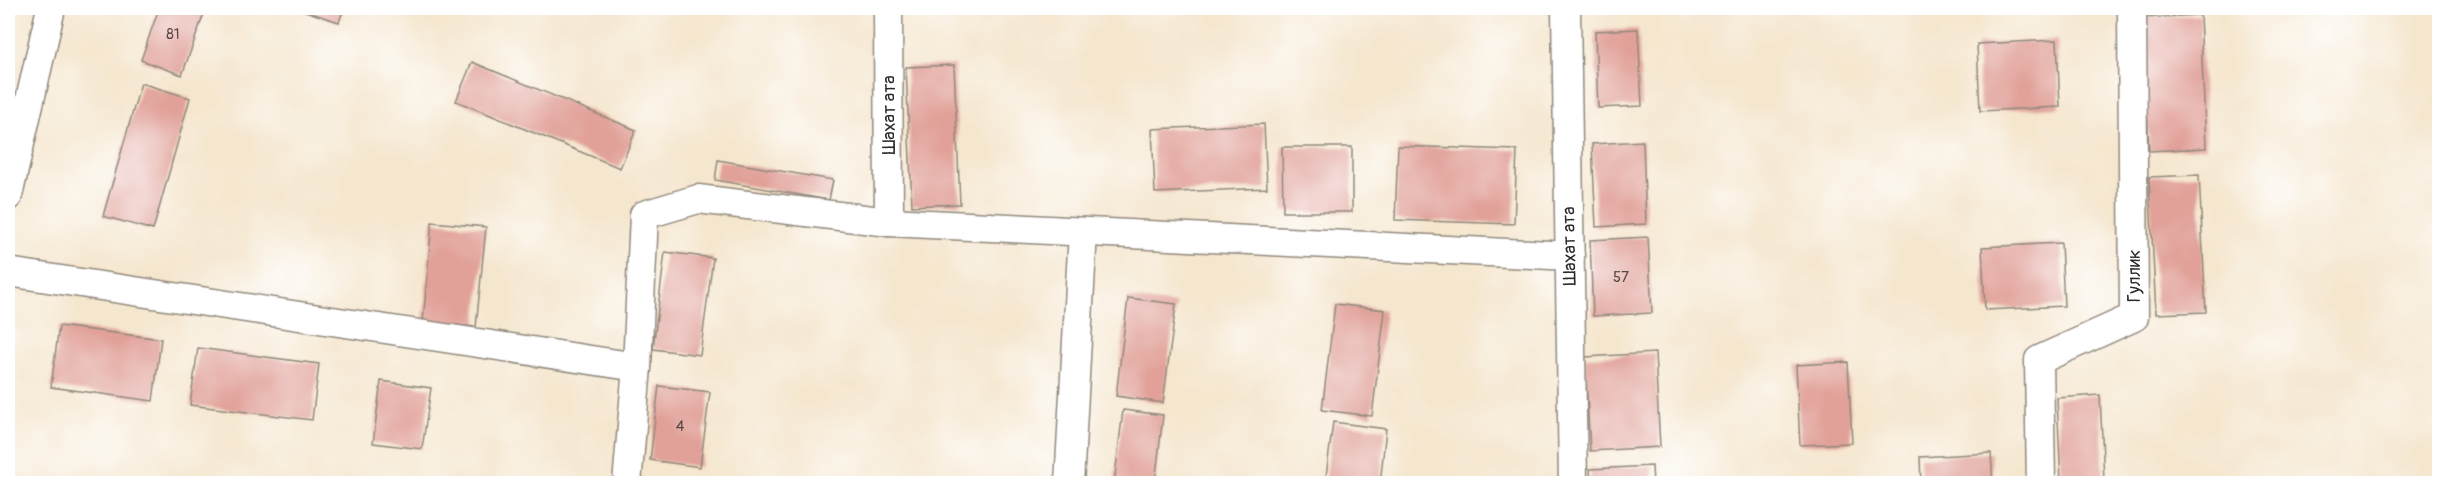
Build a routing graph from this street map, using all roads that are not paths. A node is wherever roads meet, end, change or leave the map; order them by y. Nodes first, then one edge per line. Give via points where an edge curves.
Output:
1 (51, 8) edge
2 (888, 8) edge
3 (1566, 8) edge
4 (2132, 8) edge
5 (8, 196) edge
6 (889, 222) junction
7 (1083, 232) junction
8 (1570, 256) junction
9 (8, 272) edge
10 (637, 367) junction
11 (627, 483) edge
12 (1069, 483) edge
13 (1573, 483) edge
14 (2041, 483) edge

1 - 5 street
2 - 6 street, Шахат ата
3 - 8 street, Шахат ата
4 - 14 street, Гуллик via 2134,317 2039,360
6 - 7 street
6 - 10 street via 698,199 644,215
7 - 8 street
7 - 12 street
8 - 13 street, Шахат ата
9 - 10 street
10 - 11 street

